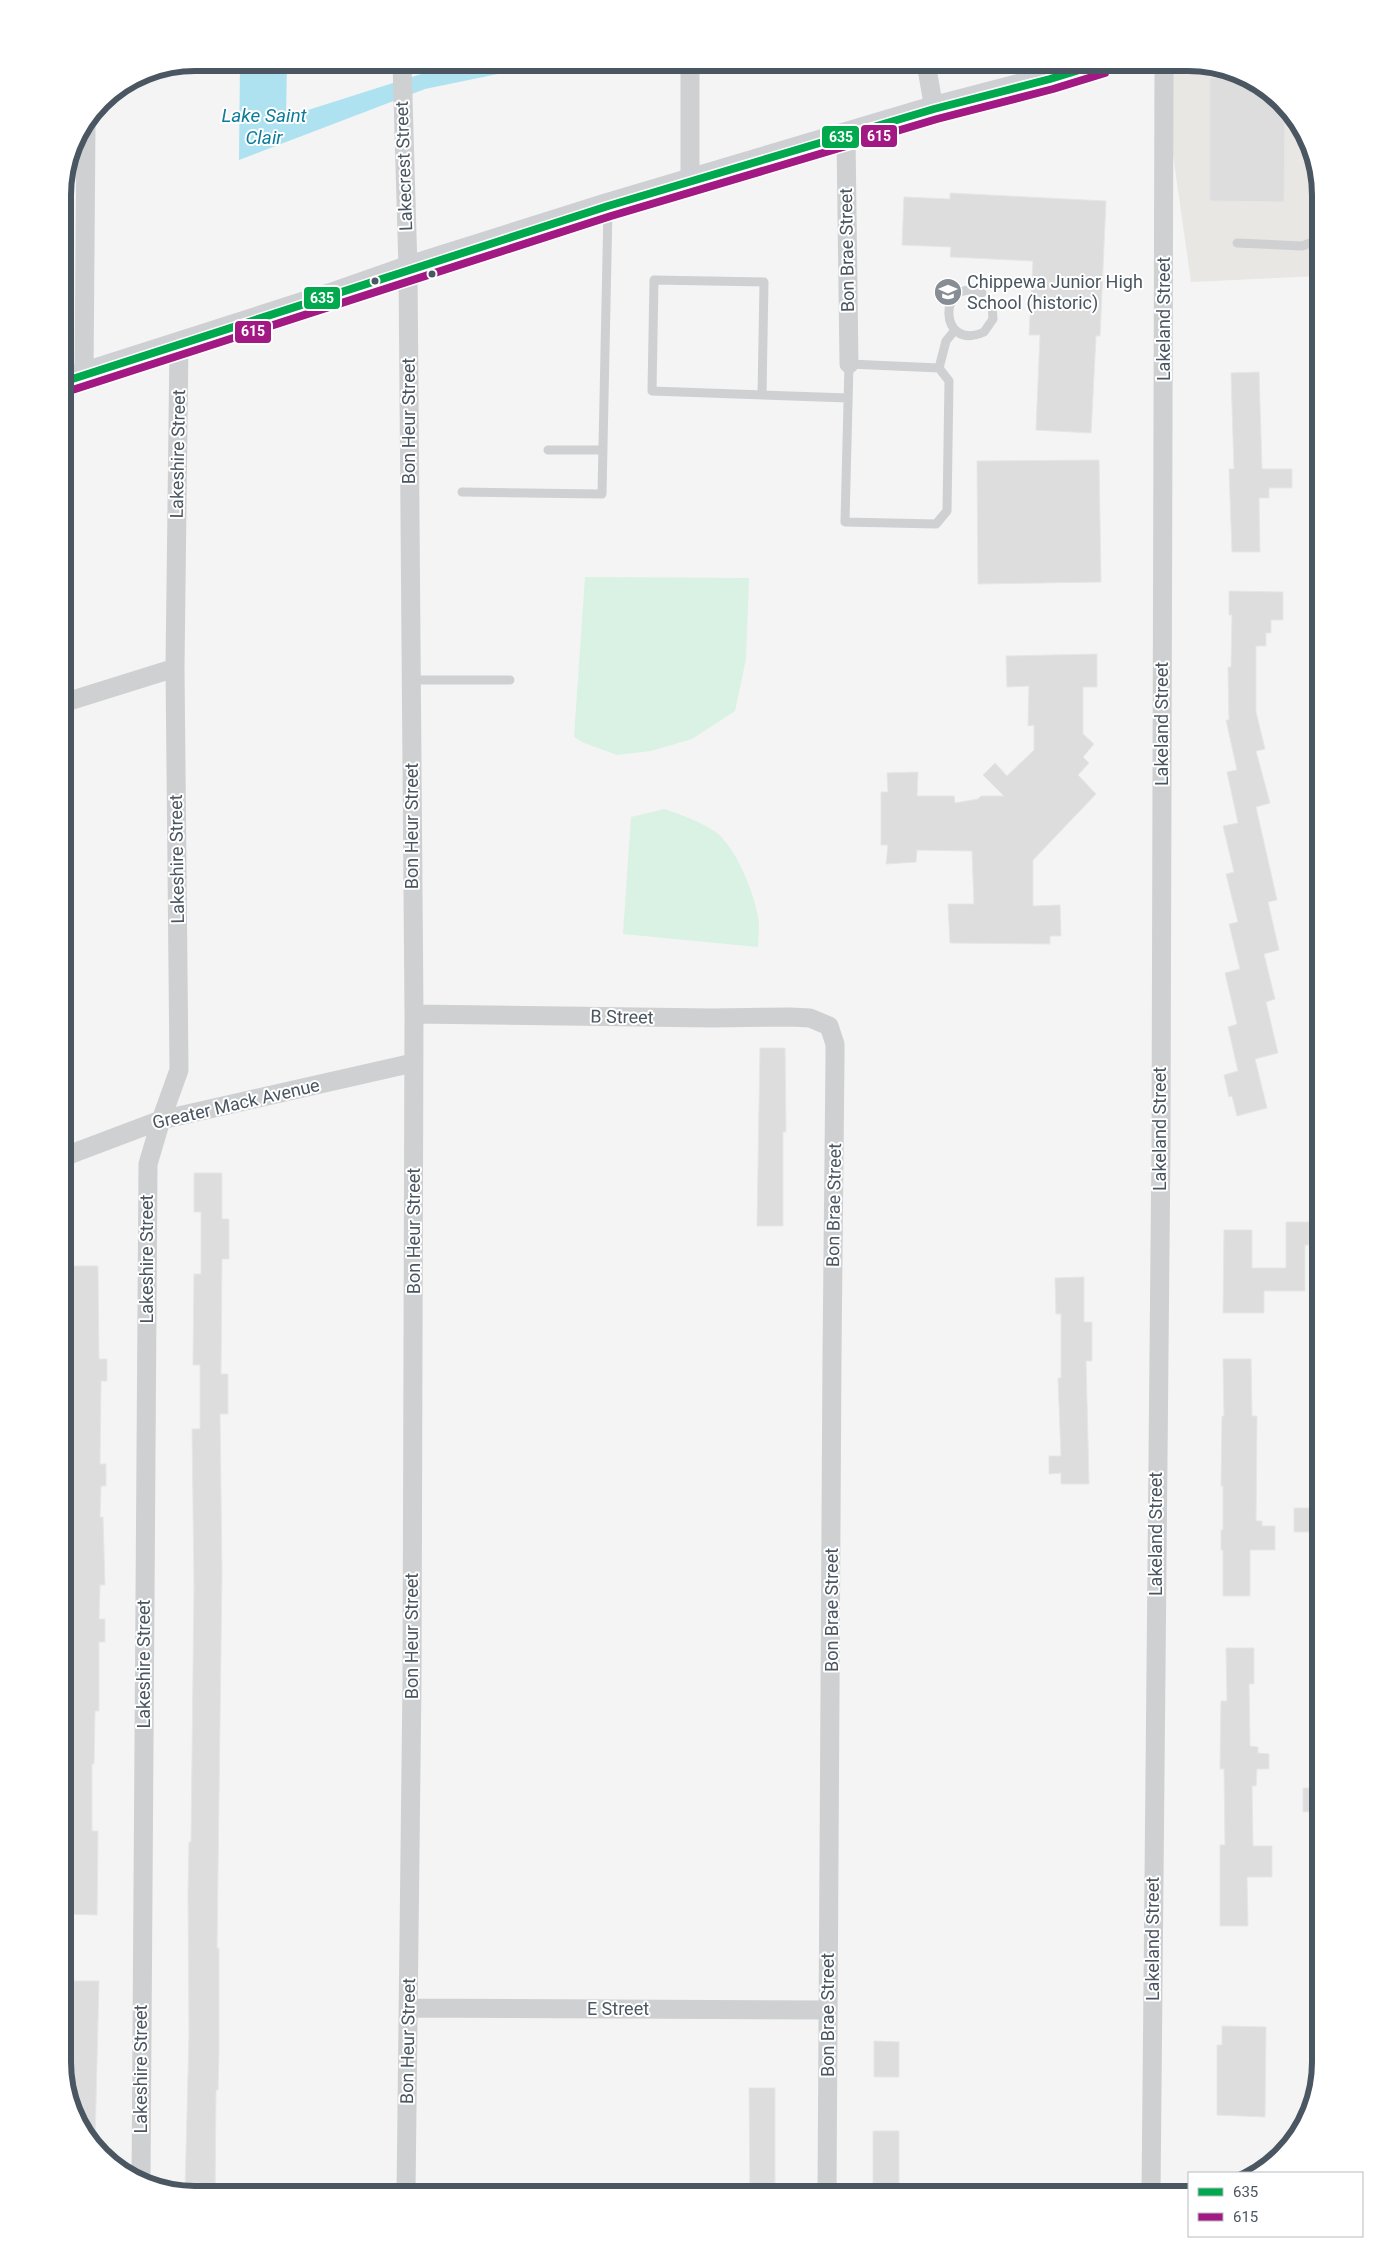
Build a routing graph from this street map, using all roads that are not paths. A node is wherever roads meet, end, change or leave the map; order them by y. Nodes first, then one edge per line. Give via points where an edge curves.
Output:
1 (402, 71) edge
2 (690, 71) edge
3 (928, 72) edge
4 (1073, 72) edge
5 (1164, 72) edge
6 (934, 109) junction
7 (846, 137) junction
8 (85, 139) edge
9 (690, 182) junction
10 (608, 206) junction
11 (1312, 242) edge
12 (1237, 243) dead end
13 (408, 268) junction
14 (982, 293) dead end
15 (992, 304) dead end
16 (955, 330) junction
17 (179, 344) junction
18 (849, 364) junction
19 (938, 368) junction
20 (74, 378) edge
21 (762, 396) junction
22 (848, 398) junction
23 (548, 450) dead end
24 (603, 450) junction
25 (462, 492) dead end
26 (175, 668) junction
27 (411, 680) junction
28 (510, 680) dead end
29 (72, 700) edge
30 (414, 1014) junction
31 (829, 1026) joint
32 (413, 1064) junction
33 (161, 1120) junction
34 (71, 1154) edge
35 (409, 2008) junction
36 (828, 2010) junction
37 (141, 2173) edge
38 (406, 2185) edge
39 (827, 2186) edge
40 (1151, 2186) edge

1 - 13 street, Lakecrest Street
2 - 9 street
3 - 6 street
4 - 6 main road
5 - 40 street, Lakeland Street via 1161,1124
6 - 7 main road
7 - 9 main road
7 - 18 street, Bon Brae Street
8 - 20 street
9 - 10 main road
10 - 13 main road
10 - 24 lane
11 - 12 lane via 1302,246
13 - 17 main road
13 - 27 street, Bon Heur Street
14 - 16 lane via 968,290 954,297 948,317
15 - 16 lane via 993,319 984,332 970,336
16 - 19 lane via 946,341
17 - 20 main road
17 - 26 street, Lakeshire Street
18 - 19 lane
18 - 22 lane
19 - 22 lane via 950,382 948,512 936,524 845,522
21 - 21 lane via 652,391 654,280 764,282
21 - 22 lane
23 - 24 lane
24 - 25 lane via 602,494
26 - 29 street
26 - 33 street, Lakeshire Street via 179,1070
27 - 28 lane
27 - 30 street, Bon Heur Street
30 - 31 street, B Street via 790,1016 810,1018
30 - 32 street, Bon Heur Street
31 - 36 street, Bon Brae Street via 836,1058
32 - 33 street, Greater Mack Avenue
32 - 35 street, Bon Heur Street
33 - 34 street, Greater Mack Avenue
33 - 37 street, Lakeshire Street via 148,1164
35 - 36 street, E Street
35 - 38 street, Bon Heur Street
36 - 39 street, Bon Brae Street

